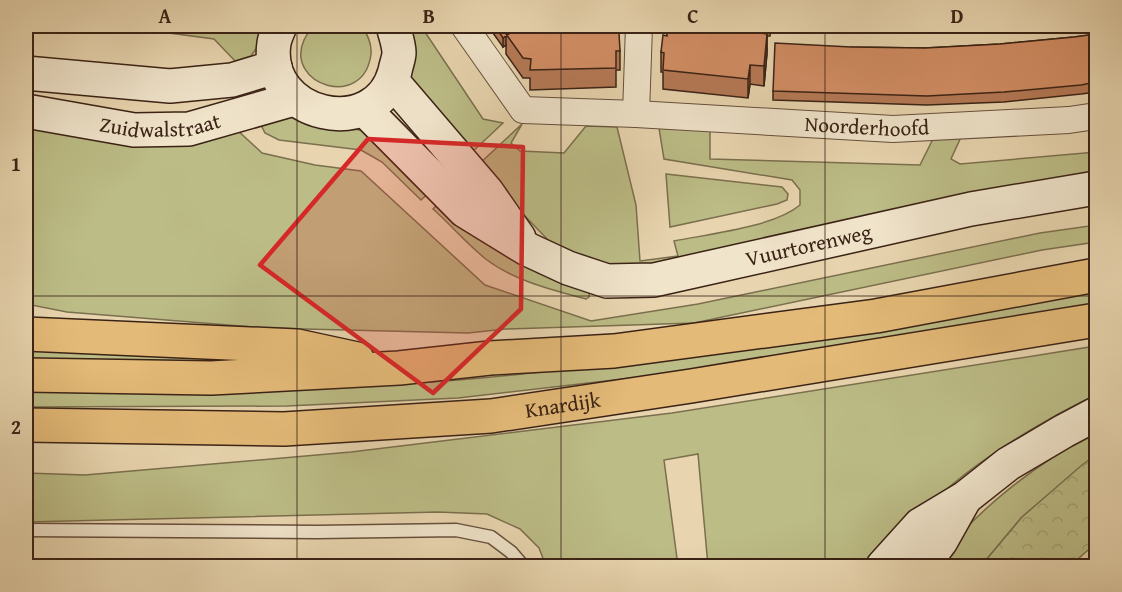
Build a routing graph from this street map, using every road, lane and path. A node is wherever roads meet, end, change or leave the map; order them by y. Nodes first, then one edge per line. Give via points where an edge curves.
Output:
1 (280, 26) edge
2 (393, 26) edge
3 (464, 26) edge
4 (639, 26) edge
5 (275, 68) junction
6 (26, 73) edge
7 (392, 81) junction
8 (294, 99) junction
9 (364, 109) junction
10 (26, 111) edge
11 (636, 114) junction
12 (1096, 116) edge
13 (1096, 188) edge
14 (527, 249) junction
15 (1096, 275) edge
16 (1096, 320) edge
17 (26, 334) edge
18 (399, 368) junction
19 (26, 375) edge
20 (1096, 414) edge
21 (26, 425) edge
22 (964, 498) junction
23 (26, 530) edge
24 (523, 567) edge
25 (883, 567) edge
26 (922, 567) edge

1 - 5 street via 274,43
2 - 7 street via 399,54
3 - 11 street, Noorderhoofd via 523,110
4 - 11 street
5 - 6 street, Zuidwalstraat via 232,80 170,86
5 - 8 street
7 - 9 street via 380,98
7 - 14 street via 487,192
8 - 9 street via 323,113 340,115
8 - 10 street, Zuidwalstraat via 189,129 134,130
9 - 14 street, Vuurtorenweg via 465,211
11 - 12 street, Noorderhoofd via 893,129
13 - 14 street, Vuurtorenweg via 971,209 654,280 607,281
15 - 18 main road via 819,324 614,351
16 - 21 main road, Knardijk via 491,416 284,429
17 - 18 main road via 297,346
18 - 19 main road via 211,378
20 - 22 street via 1008,464
22 - 25 street via 920,525
22 - 26 street
23 - 24 lane via 456,530 490,537 511,552

